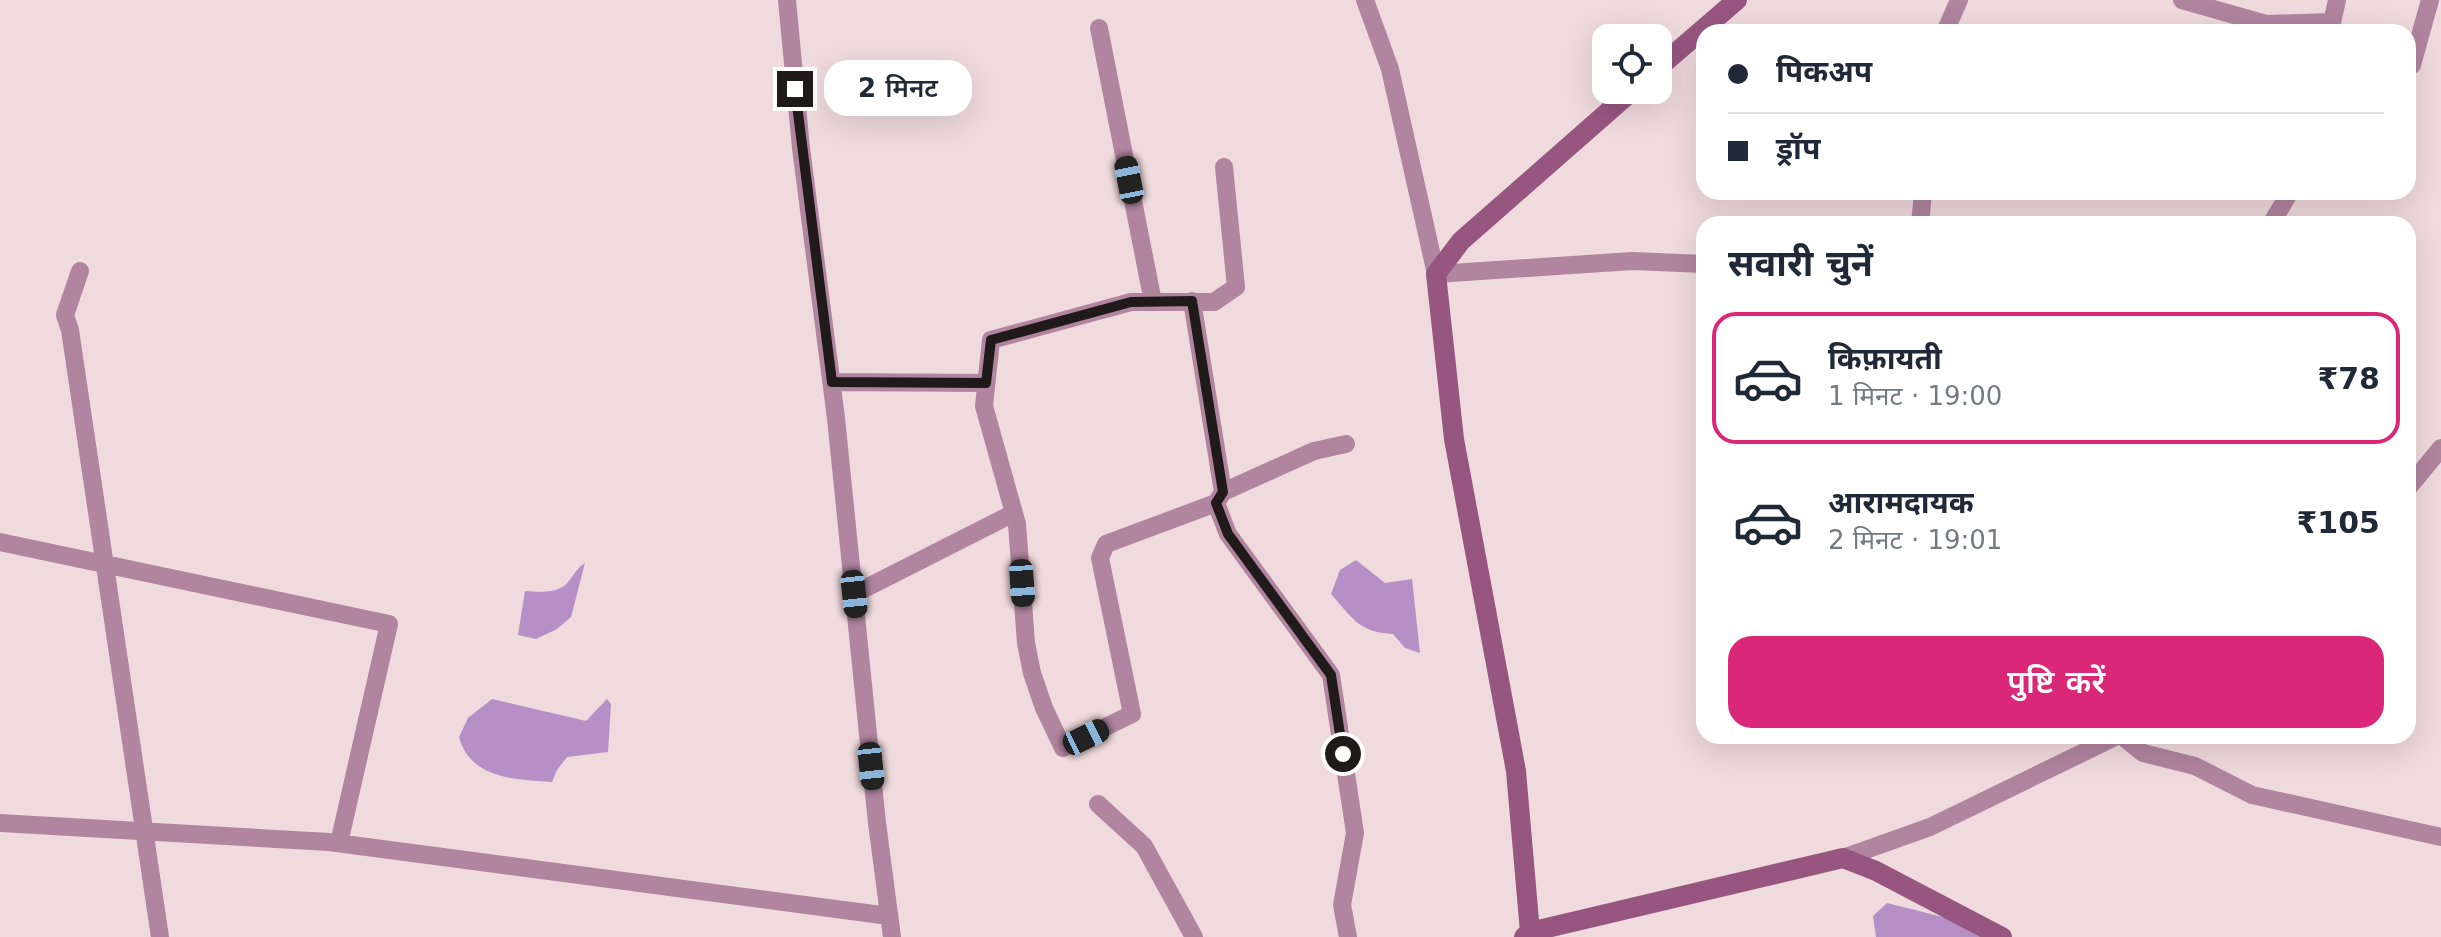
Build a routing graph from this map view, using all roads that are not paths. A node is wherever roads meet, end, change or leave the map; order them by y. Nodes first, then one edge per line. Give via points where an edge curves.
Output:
1 (787, 0) edge
2 (1365, 0) edge
3 (1737, 0) edge
4 (1959, 0) edge
5 (2182, 0) edge
6 (2337, 0) edge
7 (2430, 0) edge
8 (1709, 24) edge
9 (1948, 24) edge
10 (2266, 24) edge
11 (2332, 24) edge
12 (1099, 28) dead end
13 (1696, 35) edge
14 (2416, 51) edge
15 (1672, 56) edge
16 (1617, 104) edge
17 (1224, 167) dead end
18 (1696, 264) edge
19 (80, 271) dead end
20 (1436, 274) junction
21 (1192, 301) junction
22 (1153, 302) junction
23 (832, 382) junction
24 (986, 383) junction
25 (1346, 444) dead end
26 (2441, 448) edge
27 (2416, 478) edge
28 (1220, 498) junction
29 (1014, 513) junction
30 (0, 542) edge
31 (104, 566) junction
32 (854, 594) junction
33 (2103, 744) edge
34 (2131, 744) edge
35 (1098, 804) dead end
36 (0, 823) edge
37 (144, 832) junction
38 (2441, 837) edge
39 (339, 843) junction
40 (1843, 858) junction
41 (889, 916) junction
42 (1527, 935) edge
43 (160, 937) edge
44 (892, 937) edge
45 (1194, 937) edge
46 (1348, 937) edge
47 (2002, 937) edge

1 - 23 street
2 - 20 street via 1390,69
3 - 8 main road
4 - 9 street
5 - 10 street
6 - 11 street
7 - 14 street
12 - 22 street
13 - 15 main road
16 - 20 main road via 1461,241
17 - 21 street via 1236,287 1214,302
18 - 20 street via 1632,261
19 - 31 street via 65,315
20 - 42 main road via 1454,439 1516,771
21 - 22 street
21 - 28 street
22 - 24 street via 1131,302 991,340
23 - 24 street
23 - 32 street
24 - 29 street via 984,406
25 - 28 street via 1314,451
26 - 27 street
28 - 29 street via 1106,544 1100,558 1132,714 1063,748 1032,673
28 - 46 street via 1228,534 1331,675 1355,833 1342,905
29 - 32 street
30 - 31 street
31 - 37 street
31 - 39 street via 389,624
32 - 41 street
33 - 40 street via 1930,827
34 - 38 street via 2143,753 2195,766 2252,795
35 - 45 street via 1144,846
36 - 37 street
37 - 39 street
37 - 43 street
39 - 41 street
40 - 42 main road
40 - 47 main road
41 - 44 street

